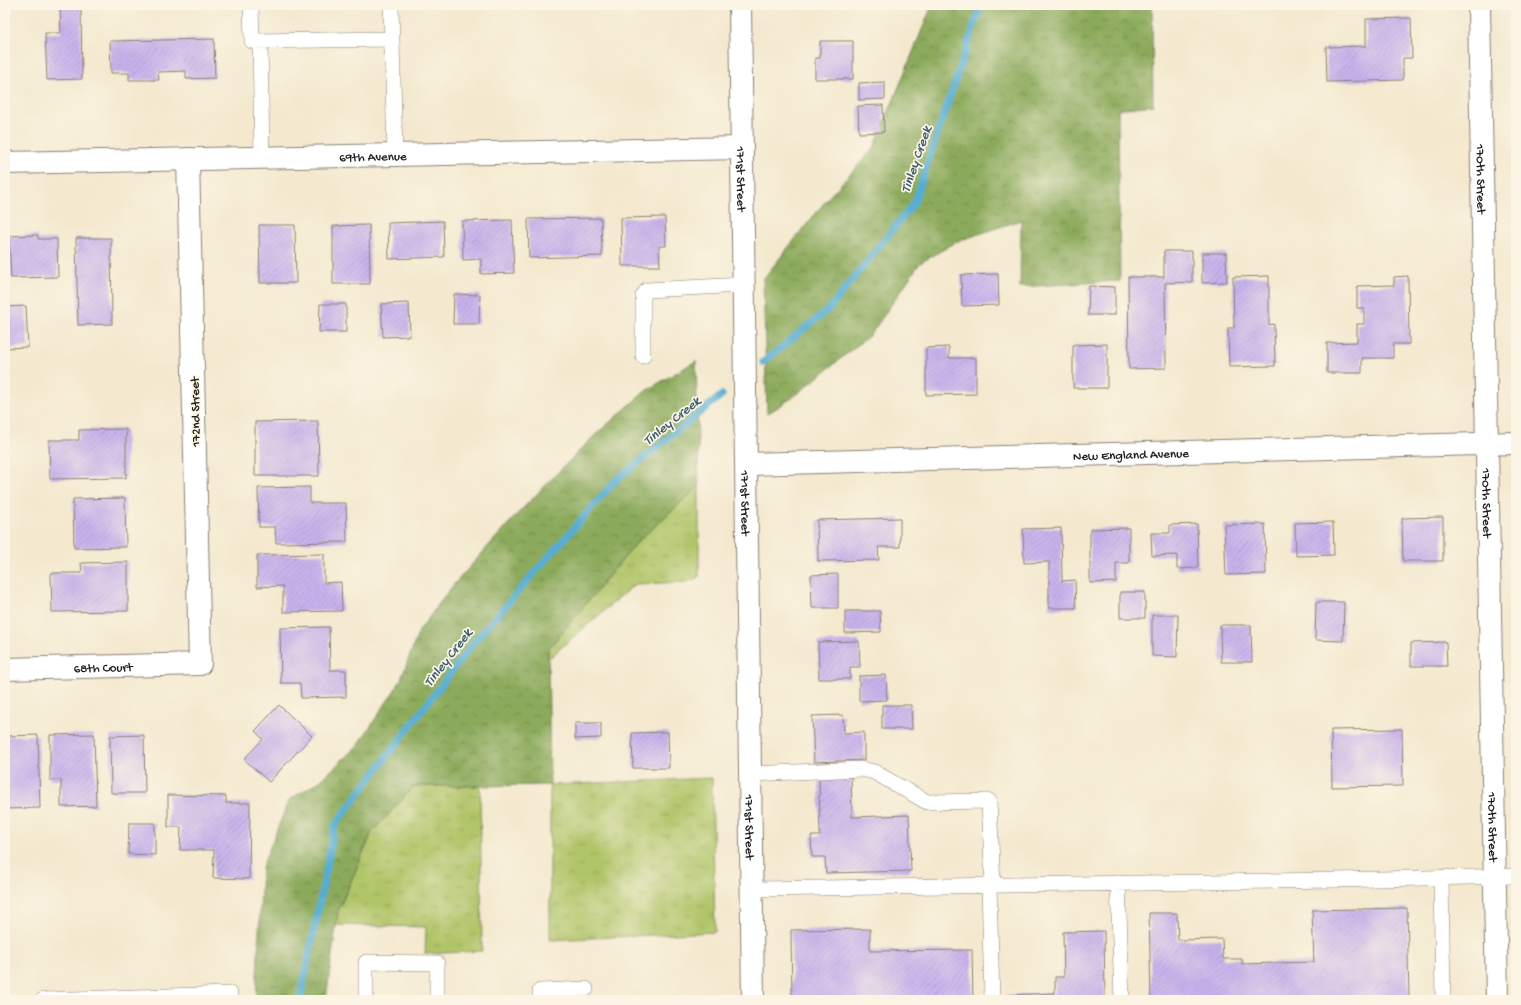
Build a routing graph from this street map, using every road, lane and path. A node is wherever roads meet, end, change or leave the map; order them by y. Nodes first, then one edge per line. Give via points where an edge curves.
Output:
1 (251, 5) edge
2 (391, 5) edge
3 (740, 5) edge
4 (1479, 5) edge
5 (392, 39) junction
6 (260, 41) junction
7 (742, 148) junction
8 (395, 155) junction
9 (262, 158) junction
10 (188, 159) junction
11 (5, 163) edge
12 (743, 285) junction
13 (642, 356) dead end
14 (1516, 443) edge
15 (1487, 444) junction
16 (746, 464) junction
17 (200, 664) joint
18 (5, 669) edge
19 (750, 774) junction
20 (1506, 876) edge
21 (1441, 877) junction
22 (1118, 883) junction
23 (991, 885) junction
24 (751, 889) junction
25 (586, 989) dead end
26 (230, 994) dead end
27 (43, 1000) edge
28 (366, 1000) edge
29 (437, 1000) edge
30 (540, 1000) edge
31 (753, 1000) edge
32 (992, 1000) edge
33 (1122, 1000) edge
34 (1443, 1000) edge
35 (1497, 1000) edge

1 - 6 lane via 252,41
2 - 5 lane
3 - 7 street, 171st Street
4 - 15 street, 170th Street
5 - 6 lane
5 - 8 lane
6 - 9 lane
7 - 8 street, 69th Avenue
7 - 12 street, 171st Street
8 - 9 street, 69th Avenue
9 - 10 street, 69th Avenue
10 - 11 street, 69th Avenue
10 - 17 street, 172nd Street
12 - 13 lane via 647,290 643,296
12 - 16 street, 171st Street
14 - 15 street, New England Avenue
15 - 16 street, New England Avenue
15 - 20 street, 170th Street
16 - 19 street, 171st Street
17 - 18 street, 68th Court
19 - 23 lane via 861,769 874,772 927,802 989,801
19 - 24 street, 171st Street
20 - 21 lane
20 - 35 street, 170th Street
21 - 22 lane
21 - 34 lane
22 - 23 lane
22 - 33 lane
23 - 24 lane
23 - 32 lane
24 - 31 street, 171st Street
25 - 30 lane via 540,991
26 - 27 lane
28 - 29 lane via 366,962 437,963

